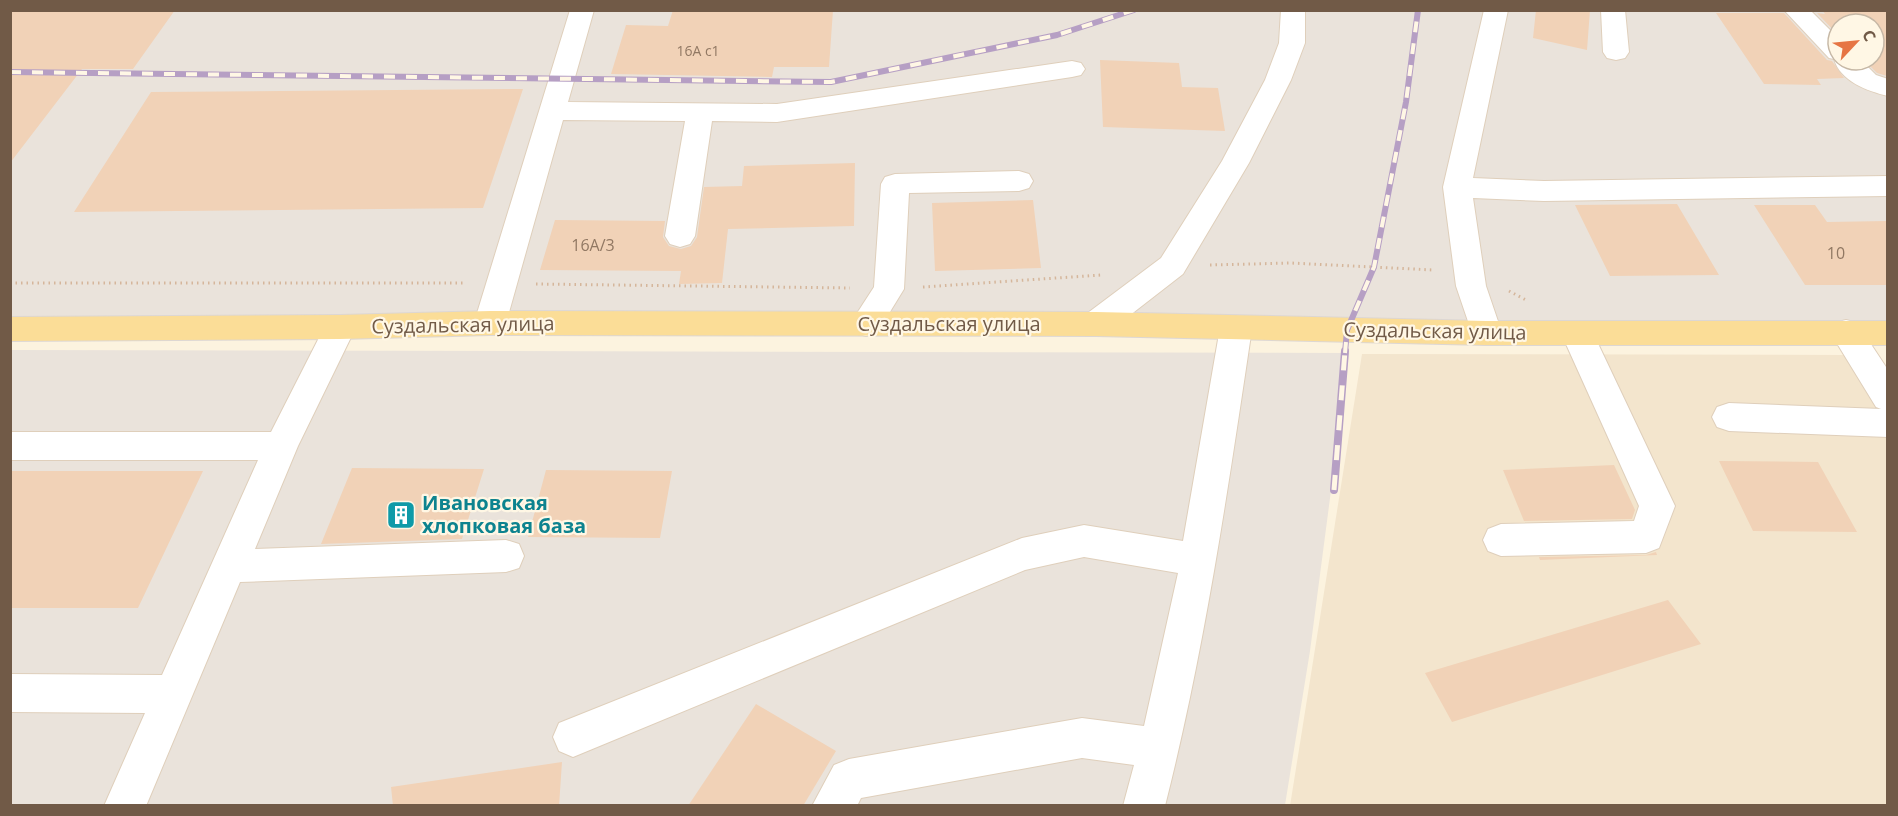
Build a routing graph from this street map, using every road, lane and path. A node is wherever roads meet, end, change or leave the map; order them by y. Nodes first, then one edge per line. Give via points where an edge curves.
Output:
1 (582, 10) edge
2 (1293, 10) edge
3 (1496, 10) edge
4 (1613, 10) edge
5 (1796, 10) edge
6 (1826, 40) edge
7 (1616, 52) dead end
8 (1072, 69) dead end
9 (1858, 72) edge
10 (1887, 88) edge
11 (552, 111) junction
12 (700, 112) junction
13 (1019, 181) dead end
14 (1887, 186) edge
15 (1457, 187) junction
16 (680, 236) dead end
17 (1172, 266) junction
18 (1469, 272) junction
19 (1109, 275) dead end
20 (10, 283) edge
21 (501, 283) junction
22 (889, 289) junction
23 (1532, 303) dead end
24 (490, 323) junction
25 (866, 324) junction
26 (1096, 324) junction
27 (340, 327) junction
28 (1236, 328) junction
29 (10, 329) edge
30 (1846, 332) junction
31 (1486, 333) junction
32 (1577, 333) junction
33 (1887, 333) edge
34 (1887, 398) edge
35 (1729, 417) dead end
36 (1887, 423) edge
37 (10, 446) edge
38 (281, 446) junction
39 (1501, 540) dead end
40 (506, 556) dead end
41 (1199, 560) junction
42 (230, 566) junction
43 (10, 693) edge
44 (174, 694) junction
45 (573, 737) dead end
46 (1160, 748) junction
47 (847, 797) edge
48 (125, 806) edge
49 (1144, 806) edge

1 - 11 street
2 - 17 street via 1292,43 1278,80 1235,163
3 - 15 street
4 - 7 street
5 - 6 street
8 - 12 street via 777,113
9 - 10 street via 1867,81
11 - 12 street
11 - 21 street
12 - 16 street
13 - 22 street via 895,184
14 - 15 street via 1544,191
15 - 18 street
17 - 18 path via 1291,264
17 - 26 street
18 - 23 path
18 - 31 street
19 - 22 path
20 - 21 path
21 - 22 path
21 - 24 street
22 - 25 street
24 - 25 main road, Суздальская улица
24 - 27 main road, Суздальская улица
25 - 26 main road, Суздальская улица
26 - 28 main road, Суздальская улица
27 - 29 main road, Суздальская улица
27 - 38 street
28 - 31 main road, Суздальская улица
28 - 41 street
30 - 32 main road, Суздальская улица
30 - 33 main road, Суздальская улица
30 - 34 street
31 - 32 main road, Суздальская улица
32 - 39 street via 1658,506 1646,537
35 - 36 street
37 - 38 street
38 - 42 street
40 - 42 street
41 - 45 street via 1084,541 1022,554
41 - 46 street
42 - 44 street
43 - 44 street
44 - 48 street
46 - 47 street via 1082,738
46 - 49 street

